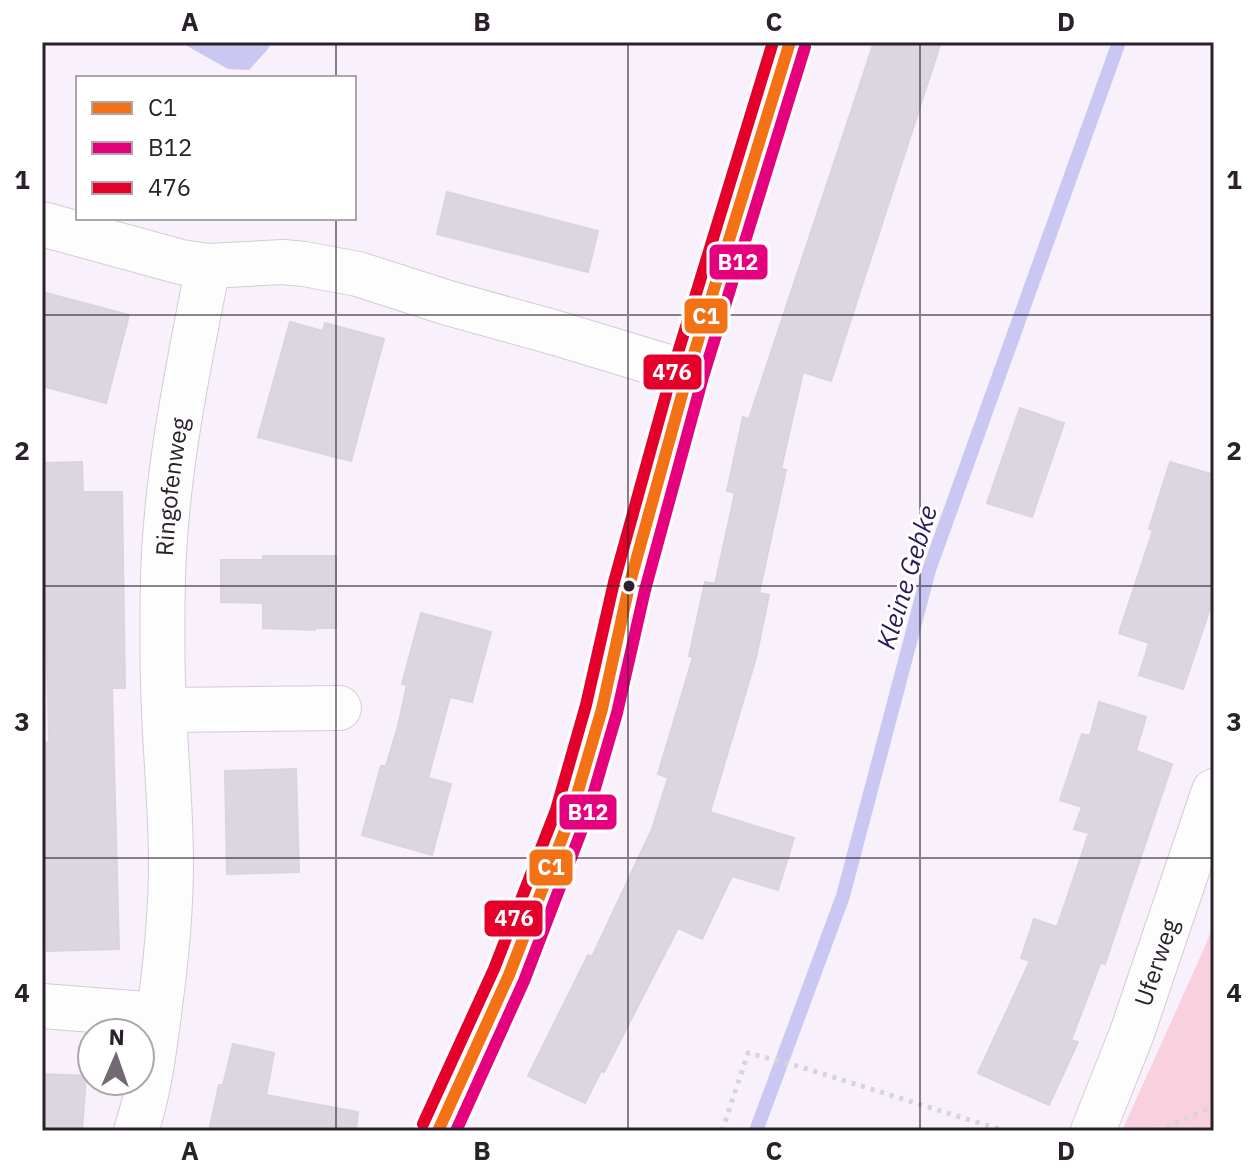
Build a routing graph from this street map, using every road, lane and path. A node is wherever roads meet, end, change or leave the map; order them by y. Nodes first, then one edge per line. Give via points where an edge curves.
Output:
1 (790, 42) edge
2 (42, 224) edge
3 (208, 266) junction
4 (688, 373) junction
5 (339, 708) dead end
6 (164, 710) junction
7 (1214, 791) edge
8 (42, 1006) edge
9 (159, 1015) junction
10 (1214, 1106) edge
11 (136, 1131) edge
12 (438, 1131) edge
13 (722, 1131) edge
14 (1005, 1131) edge
15 (1093, 1131) edge
16 (1157, 1131) edge

1 - 4 street
2 - 3 street
3 - 4 street via 283,262 358,274
3 - 6 street, Ringofenweg via 172,465 163,576
4 - 12 street via 571,815 509,975
5 - 6 street
6 - 9 street, Ringofenweg via 171,861
7 - 15 street, Uferweg
8 - 9 street
9 - 11 street, Ringofenweg
10 - 16 path
13 - 14 path via 748,1053 753,1053

